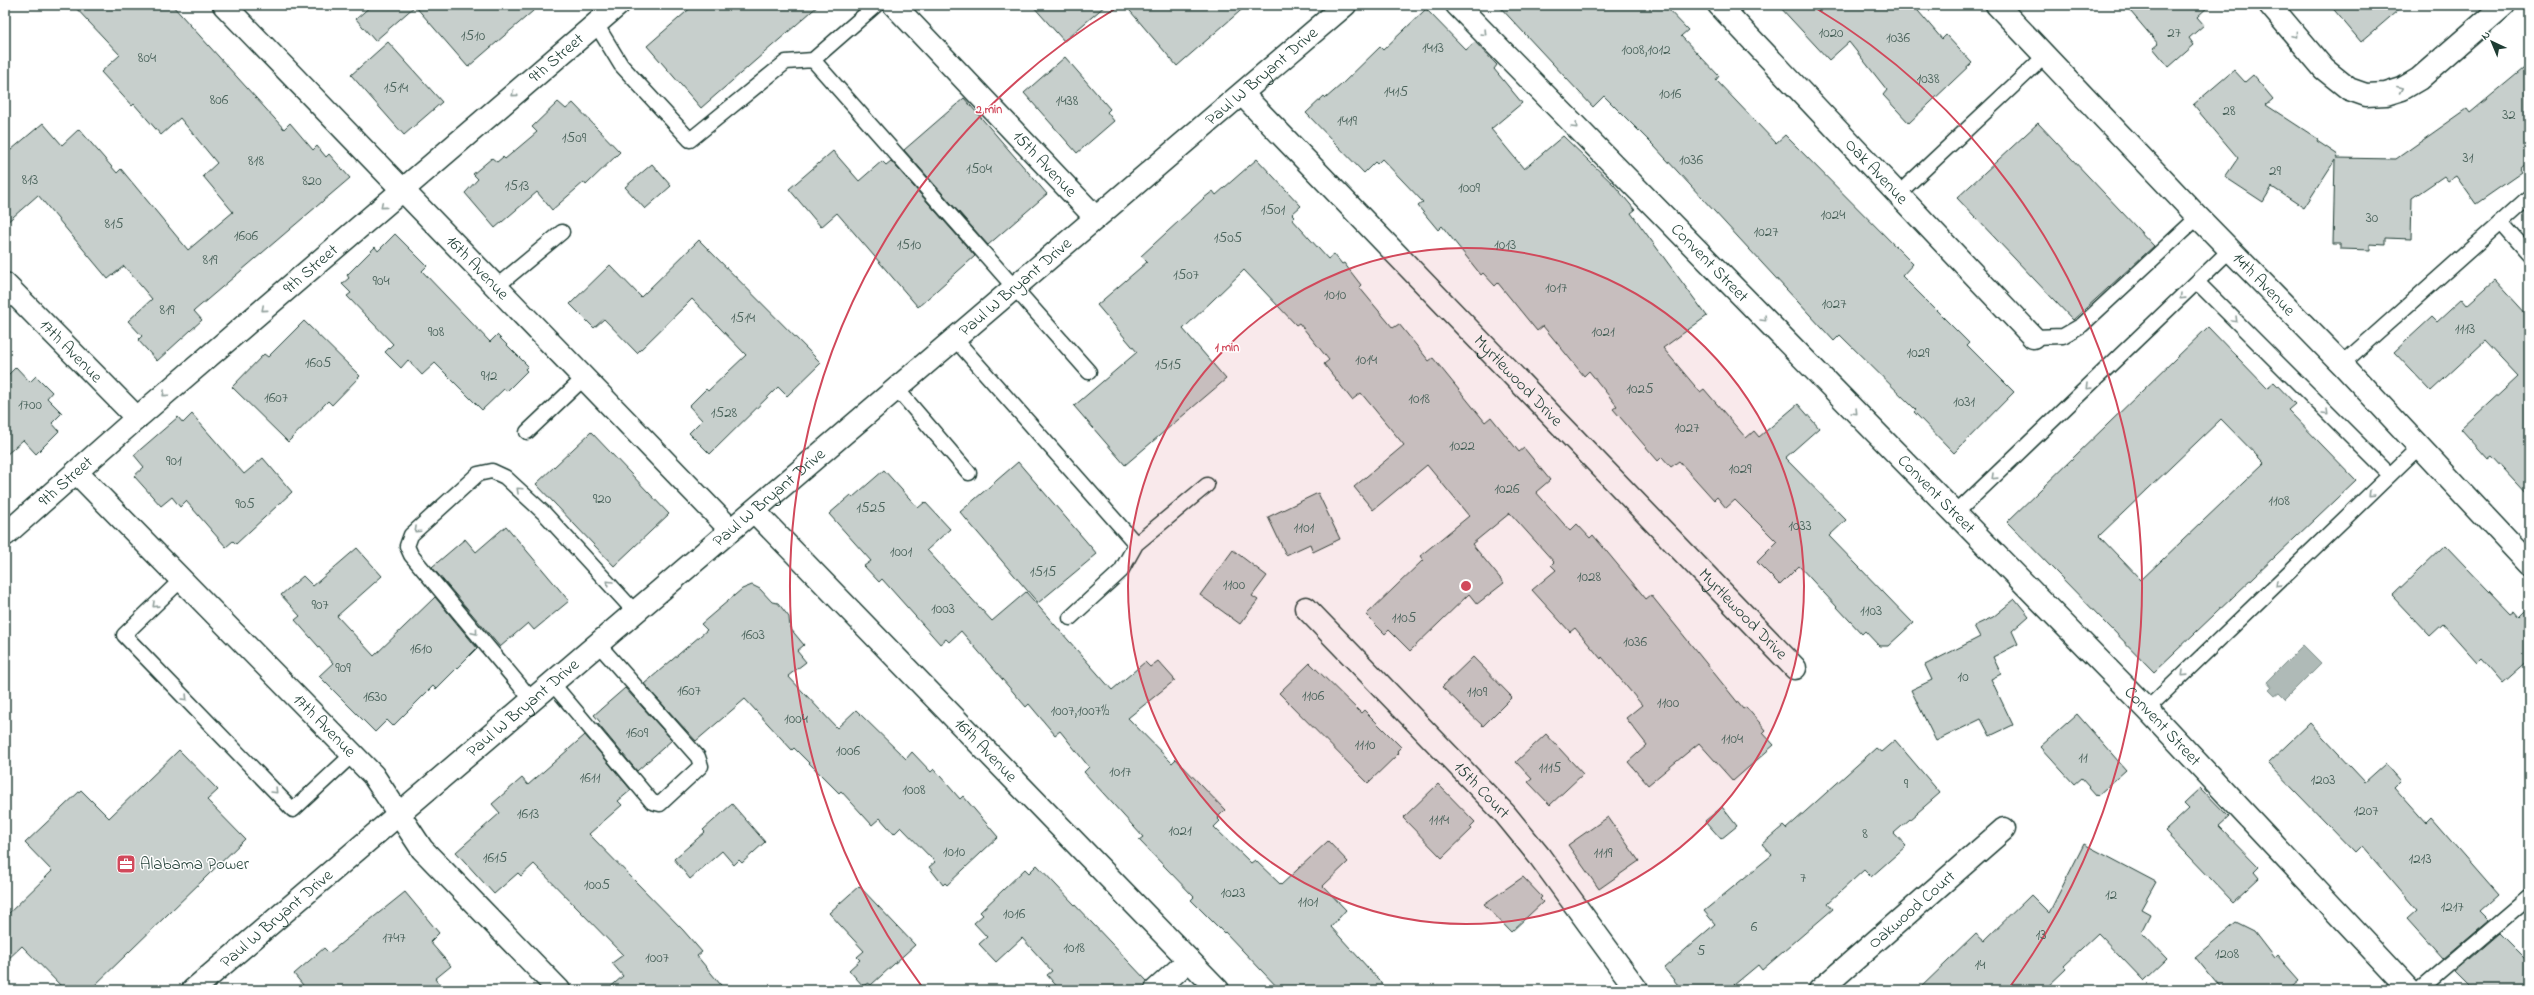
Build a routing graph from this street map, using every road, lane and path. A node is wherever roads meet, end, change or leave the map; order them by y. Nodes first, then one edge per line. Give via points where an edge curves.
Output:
1 (224, 5) edge
2 (618, 5) edge
3 (876, 5) edge
4 (894, 5) edge
5 (1345, 5) edge
6 (1457, 5) edge
7 (1719, 5) edge
8 (1997, 5) edge
9 (2270, 5) edge
10 (2504, 5) edge
11 (596, 24) junction
12 (2045, 56) junction
13 (813, 60) junction
14 (1242, 94) junction
15 (402, 190) junction
16 (1898, 194) junction
17 (2529, 197) edge
18 (2198, 217) junction
19 (1096, 218) junction
20 (2501, 222) junction
21 (562, 232) dead end
22 (2230, 250) junction
23 (2529, 254) edge
24 (2197, 282) junction
25 (5, 284) edge
26 (496, 287) junction
27 (1014, 288) junction
28 (2033, 337) joint
29 (955, 339) junction
30 (2342, 364) junction
31 (1089, 372) dead end
32 (584, 378) junction
33 (897, 389) junction
34 (137, 418) junction
35 (528, 432) dead end
36 (2419, 447) junction
37 (76, 472) junction
38 (969, 473) dead end
39 (2390, 476) junction
40 (1207, 484) dead end
41 (754, 511) junction
42 (1955, 514) junction
43 (731, 530) junction
44 (5, 536) edge
45 (1136, 544) junction
46 (2526, 555) edge
47 (183, 578) junction
48 (1306, 608) dead end
49 (635, 612) junction
50 (1070, 618) dead end
51 (598, 644) junction
52 (1795, 668) dead end
53 (552, 683) junction
54 (532, 700) junction
55 (2147, 709) junction
56 (352, 754) junction
57 (400, 814) junction
58 (2004, 829) dead end
59 (2529, 896) edge
60 (1189, 960) junction
61 (193, 990) edge
62 (559, 990) edge
63 (1156, 990) edge
64 (1218, 990) edge
65 (1637, 990) edge
66 (1820, 990) edge
67 (2410, 990) edge
68 (2420, 990) edge

1 - 15 street, 16th Avenue
2 - 11 street, 9th Street
3 - 13 lane
4 - 19 street, 15th Avenue
5 - 14 street, Paul W Bryant Drive
6 -> 42 street, Convent Street
7 - 16 street, Oak Avenue
8 - 12 street, 14th Avenue
9 -> 10 street via 2324,69 2349,89 2366,95 2397,91 2419,79
11 - 13 lane via 621,65 690,140 786,62
11 -> 15 street, 9th Street
12 - 16 lane
12 - 18 street, 14th Avenue
13 - 27 lane
14 - 19 street, Paul W Bryant Drive
14 - 52 street, Myrtlewood Drive
15 - 26 street, 16th Avenue
15 -> 34 street, 9th Street
16 - 28 street, Oak Avenue
17 - 20 lane
18 - 22 street, 14th Avenue
18 - 28 lane via 2082,325 2063,336
19 - 27 street, Paul W Bryant Drive
20 - 23 lane
20 - 30 lane
21 - 26 lane
22 - 24 lane
22 - 30 street, 14th Avenue
24 -> 39 lane
24 -> 42 lane
25 - 34 street, 17th Avenue
26 - 32 street, 16th Avenue
27 - 29 street, Paul W Bryant Drive
27 - 31 lane
29 - 33 street, Paul W Bryant Drive
29 - 45 lane
30 - 36 street, 14th Avenue
32 - 35 lane
32 - 43 street, 16th Avenue
33 - 38 lane
33 - 41 street, Paul W Bryant Drive
34 - 37 street, 9th Street
36 - 39 lane
36 - 46 street, 14th Avenue
37 - 44 street, 9th Street
37 - 47 street, 17th Avenue
39 -> 55 lane
40 - 45 lane
41 - 43 street, Paul W Bryant Drive
41 - 60 street, 16th Avenue
42 - 55 street, Convent Street
43 - 49 street, Paul W Bryant Drive
45 - 50 lane via 1121,571
47 - 56 street, 17th Avenue
47 -> 56 lane via 124,635 293,810
48 - 65 street, 15th Court via 1505,814 1540,856
49 - 51 street, Paul W Bryant Drive
49 -> 54 lane via 544,513 505,477 492,471 478,474 411,535 407,546 411,555
51 - 53 street, Paul W Bryant Drive
51 - 53 lane via 698,757 701,766 660,804 652,802
53 - 54 street, Paul W Bryant Drive
54 - 57 street, Paul W Bryant Drive
55 - 67 street, Convent Street
56 - 57 street, 17th Avenue via 373,775
57 - 61 street, Paul W Bryant Drive
57 - 62 street, 17th Avenue via 422,849
58 - 66 street, Oakwood Court
59 - 68 lane
60 - 63 street
60 - 64 street, 16th Avenue

